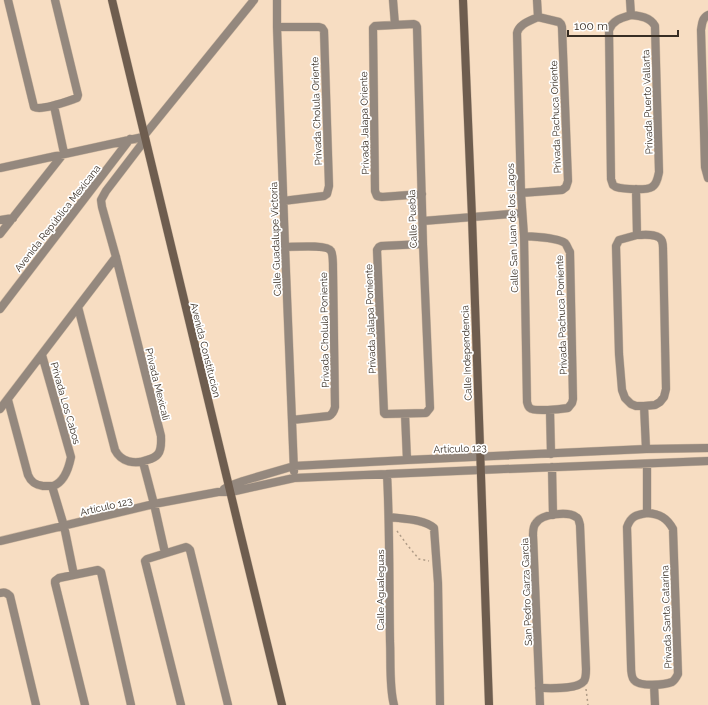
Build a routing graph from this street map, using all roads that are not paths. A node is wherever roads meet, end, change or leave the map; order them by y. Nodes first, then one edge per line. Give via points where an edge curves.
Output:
1 (8, 0) edge
2 (55, 0) edge
3 (112, 0) edge
4 (254, 0) edge
5 (277, 0) edge
6 (393, 0) edge
7 (463, 0) edge
8 (538, 0) edge
9 (630, 0) edge
10 (631, 15) junction
11 (708, 15) edge
12 (538, 17) junction
13 (395, 25) junction
14 (277, 27) junction
15 (54, 106) junction
16 (144, 138) junction
17 (130, 139) junction
18 (64, 153) junction
19 (0, 168) edge
20 (708, 178) edge
21 (636, 189) junction
22 (422, 194) junction
23 (521, 194) junction
24 (283, 201) junction
25 (522, 213) junction
26 (472, 217) junction
27 (13, 218) junction
28 (0, 220) edge
29 (422, 221) junction
30 (0, 234) edge
31 (637, 235) junction
32 (524, 236) junction
33 (423, 244) junction
34 (285, 247) junction
35 (116, 257) junction
36 (78, 307) junction
37 (0, 309) edge
38 (42, 355) junction
39 (8, 400) junction
40 (644, 406) junction
41 (0, 409) edge
42 (550, 410) junction
43 (405, 414) junction
44 (292, 420) junction
45 (708, 448) edge
46 (646, 450) junction
47 (551, 454) junction
48 (480, 457) junction
49 (407, 460) junction
50 (708, 461) edge
51 (143, 462) junction
52 (647, 464) junction
53 (294, 466) junction
54 (552, 467) junction
55 (480, 470) junction
56 (387, 474) junction
57 (294, 478) junction
58 (52, 486) junction
59 (230, 489) junction
60 (154, 504) junction
61 (647, 513) junction
62 (553, 515) junction
63 (389, 519) junction
64 (64, 526) junction
65 (0, 542) edge
66 (165, 553) junction
67 (74, 575) junction
68 (0, 593) edge
69 (654, 685) junction
70 (539, 688) junction
71 (36, 705) edge
72 (85, 705) edge
73 (131, 705) edge
74 (181, 705) edge
75 (228, 705) edge
76 (282, 705) edge
77 (394, 705) edge
78 (440, 705) edge
79 (489, 705) edge
80 (540, 705) edge
81 (655, 705) edge

1 - 15 street via 34,107 38,109
2 - 15 street via 78,98
3 - 16 street, Avenida Constitucion
4 - 16 street
5 - 14 street, Calle Guadalupe Victoria
6 - 13 street
7 - 26 street, Calle Independencia
8 - 12 street
9 - 10 street
10 - 21 street, Privada Puerto Vallarta via 650,20 655,26 659,172 651,188
10 - 21 street, Privada Puerto Vallarta via 615,22 609,30 611,179 616,187
11 - 20 street via 702,22 701,30 705,167
12 - 23 street, Calle San Juan de los Lagos via 519,27 517,33
12 - 23 street, Privada Pachuca Oriente via 559,22 562,27 568,182 562,190
13 - 22 street, Calle Puebla via 416,25
13 - 22 street, Privada Jalapa Oriente via 373,28 375,191 377,196 382,197
14 - 24 street, Calle Guadalupe Victoria
14 - 24 street, Privada Cholula Oriente via 319,27 324,31 329,186 324,196
15 - 18 street
16 - 17 street
16 - 35 street, Privada Mexicali via 101,200
16 - 59 street, Avenida Constitucion
17 - 18 street
17 - 37 street, Avenida República Mexicana
18 - 19 street
18 - 27 street
21 - 31 street
22 - 29 street, Calle Puebla
23 - 25 street, Calle San Juan de los Lagos
24 - 34 street, Calle Guadalupe Victoria
25 - 26 street
25 - 32 street, Calle San Juan de los Lagos
26 - 29 street
26 - 48 street, Calle Independencia
27 - 28 street
27 - 30 street
29 - 33 street, Calle Puebla
31 - 40 street via 619,240 616,246 619,354 625,398 631,404
31 - 40 street via 658,237 662,240 663,248 666,389 660,402
32 - 42 street, Calle San Juan de los Lagos via 527,402 531,409
32 - 42 street, Privada Pachuca Poniente via 558,240 564,243 570,252 573,399 568,408
33 - 43 street, Calle Puebla via 430,408 426,413
33 - 43 street, Privada Jalapa Poniente via 381,246 377,250 384,413
34 - 44 street, Calle Guadalupe Victoria
34 - 44 street, Privada Cholula Poniente via 328,248 333,269 335,410 329,416
35 - 36 street
35 - 51 street, Privada Mexicali via 161,436 157,455
36 - 38 street
36 - 51 street via 115,450 124,460
38 - 39 street
38 - 58 street, Privada Los Cabos via 71,457 65,475
39 - 41 street
39 - 58 street via 30,480 42,486
40 - 46 street
42 - 47 street
43 - 49 street
44 - 53 street, Calle Guadalupe Victoria
45 - 46 street, Artículo 123
46 - 47 street, Artículo 123
47 - 48 street, Artículo 123
48 - 49 street, Artículo 123
48 - 55 street, Calle Independencia
49 - 53 street, Artículo 123
50 - 52 street, Artículo 123
51 - 60 street
52 - 54 street, Artículo 123
52 - 61 street
53 - 57 street, Calle Guadalupe Victoria
53 - 59 street, Artículo 123 via 242,481
54 - 55 street, Artículo 123
54 - 62 street
55 - 56 street, Artículo 123
55 - 79 street, Calle Independencia
56 - 57 street, Artículo 123
56 - 63 street, Calle Agualeguas
57 - 59 street, Artículo 123
58 - 64 street
59 - 60 street, Artículo 123
59 - 76 street, Avenida Constitucion
60 - 64 street, Artículo 123
60 - 66 street
61 - 69 street, Privada Santa Catarina via 633,517 627,527 631,665 632,679 635,682
61 - 69 street, Privada Santa Catarina via 662,517 673,529 678,674 673,681
62 - 70 street, San Pedro Garza Garcia via 543,517 535,523 533,535
62 - 70 street via 573,515 579,520 586,668 584,681 579,685
63 - 77 street, Calle Agualeguas
63 - 78 street via 424,523 434,528
64 - 65 street, Artículo 123
64 - 67 street
66 - 74 street via 145,561
66 - 75 street via 186,547 190,550
67 - 72 street via 59,578 55,582
67 - 73 street via 98,570 101,572
68 - 71 street via 4,592 10,596
69 - 81 street
70 - 80 street, San Pedro Garza Garcia

